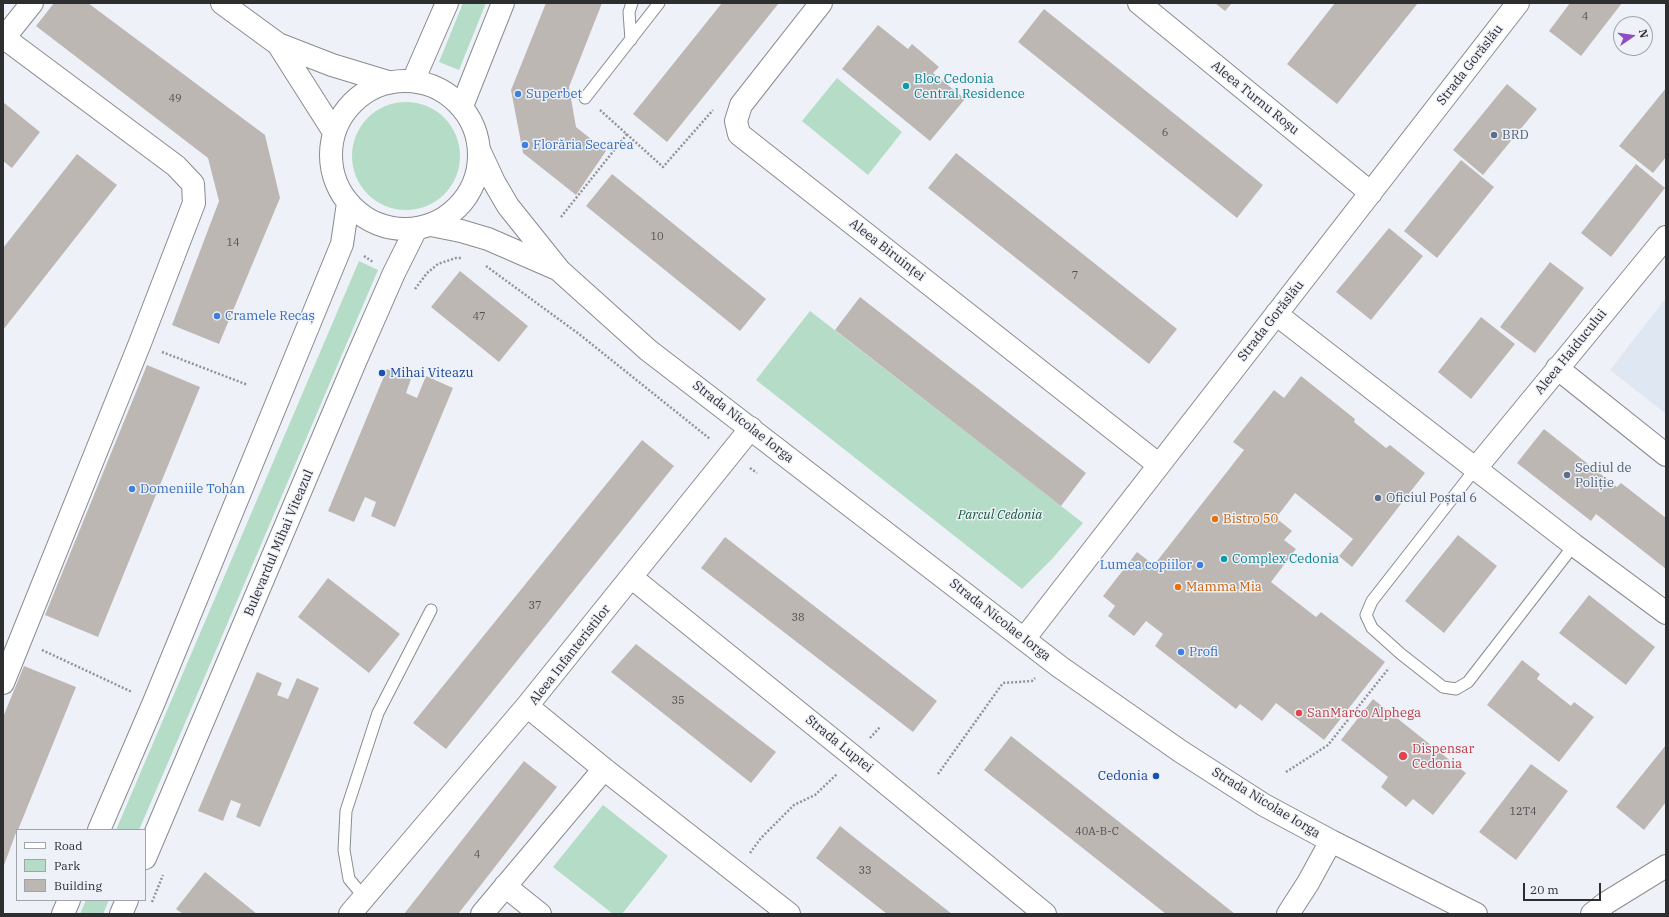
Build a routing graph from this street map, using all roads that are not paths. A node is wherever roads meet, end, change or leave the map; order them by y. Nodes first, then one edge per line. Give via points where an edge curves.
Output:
1 (32, 3) edge
2 (222, 3) edge
3 (447, 3) edge
4 (503, 3) edge
5 (632, 3) edge
6 (659, 3) edge
7 (821, 3) edge
8 (1139, 3) edge
9 (1518, 3) edge
10 (4, 38) edge
11 (631, 40) junction
12 (278, 44) junction
13 (413, 81) junction
14 (388, 82) junction
15 (586, 98) road end
16 (462, 106) junction
17 (334, 132) junction
18 (480, 152) junction
19 (1371, 193) junction
20 (348, 204) junction
21 (424, 227) junction
22 (1666, 237) edge
23 (560, 271) junction
24 (1276, 314) junction
25 (1558, 368) junction
26 (750, 428) junction
27 (1666, 455) edge
28 (1159, 465) junction
29 (1476, 468) junction
30 (1574, 545) junction
31 (631, 577) junction
32 (431, 610) dead end
33 (1666, 612) edge
34 (1024, 639) junction
35 (3, 683) edge
36 (527, 706) junction
37 (604, 769) junction
38 (99, 829) edge
39 (1331, 841) junction
40 (146, 856) edge
41 (1666, 866) edge
42 (505, 886) junction
43 (364, 897) junction
44 (69, 901) edge
45 (127, 901) edge
46 (64, 914) edge
47 (121, 914) edge
48 (350, 914) edge
49 (482, 914) edge
50 (540, 914) edge
51 (789, 914) edge
52 (1045, 914) edge
53 (1288, 914) edge
54 (1476, 914) edge
55 (1592, 914) edge

1 - 10 street
2 - 12 street
3 - 13 street
4 - 16 street
5 - 11 lane
6 - 11 lane
7 - 28 street, Aleea Biruinței via 741,105 736,121 740,134
8 - 19 street, Aleea Turnu Roșu
9 - 19 street, Strada Gorăslău
10 - 35 street via 176,166 193,184 194,203
11 - 15 lane
12 - 14 street via 332,65
12 - 17 street
13 - 14 street
13 - 16 street via 431,85 448,94
14 - 17 street via 354,100 339,120
16 - 18 street via 471,120
17 - 20 street via 332,170 338,188
18 - 21 street via 478,171 472,189 462,204 448,217
18 - 23 street, Strada Nicolae Iorga via 508,206
19 - 24 street, Strada Gorăslău
20 - 21 street via 362,216 379,225 397,230
20 - 38 street via 342,244
21 - 23 street, Strada Nicolae Iorga via 460,231 488,239
21 - 40 street, Bulevardul Mihai Viteazul via 394,273
22 - 25 street, Aleea Haiducului
23 - 26 street, Strada Nicolae Iorga via 648,350
24 - 28 street, Strada Gorăslău
24 - 29 street
25 - 27 street
25 - 29 street, Aleea Haiducului
26 - 31 street, Aleea Infanteristilor
26 - 34 street, Strada Nicolae Iorga
28 - 34 street, Strada Gorăslău
29 - 30 street
29 - 30 lane, Aleea Haiducului via 1372,602 1366,615 1372,628 1443,687 1456,689 1468,682
30 - 33 street
31 - 36 street, Aleea Infanteristilor
31 - 52 street, Strada Luptei
32 - 43 lane via 378,714 346,811 344,850 349,878
34 - 39 street, Strada Nicolae Iorga via 1180,751 1242,792
36 - 37 street, Aleea Infanteristilor
36 - 43 street
37 - 42 street
37 - 51 street, Aleea Infanteristilor
39 - 53 street
39 - 54 street, Strada Nicolae Iorga
41 - 55 street
42 - 49 street
42 - 50 street
43 - 48 street
44 - 46 street
45 - 47 street

